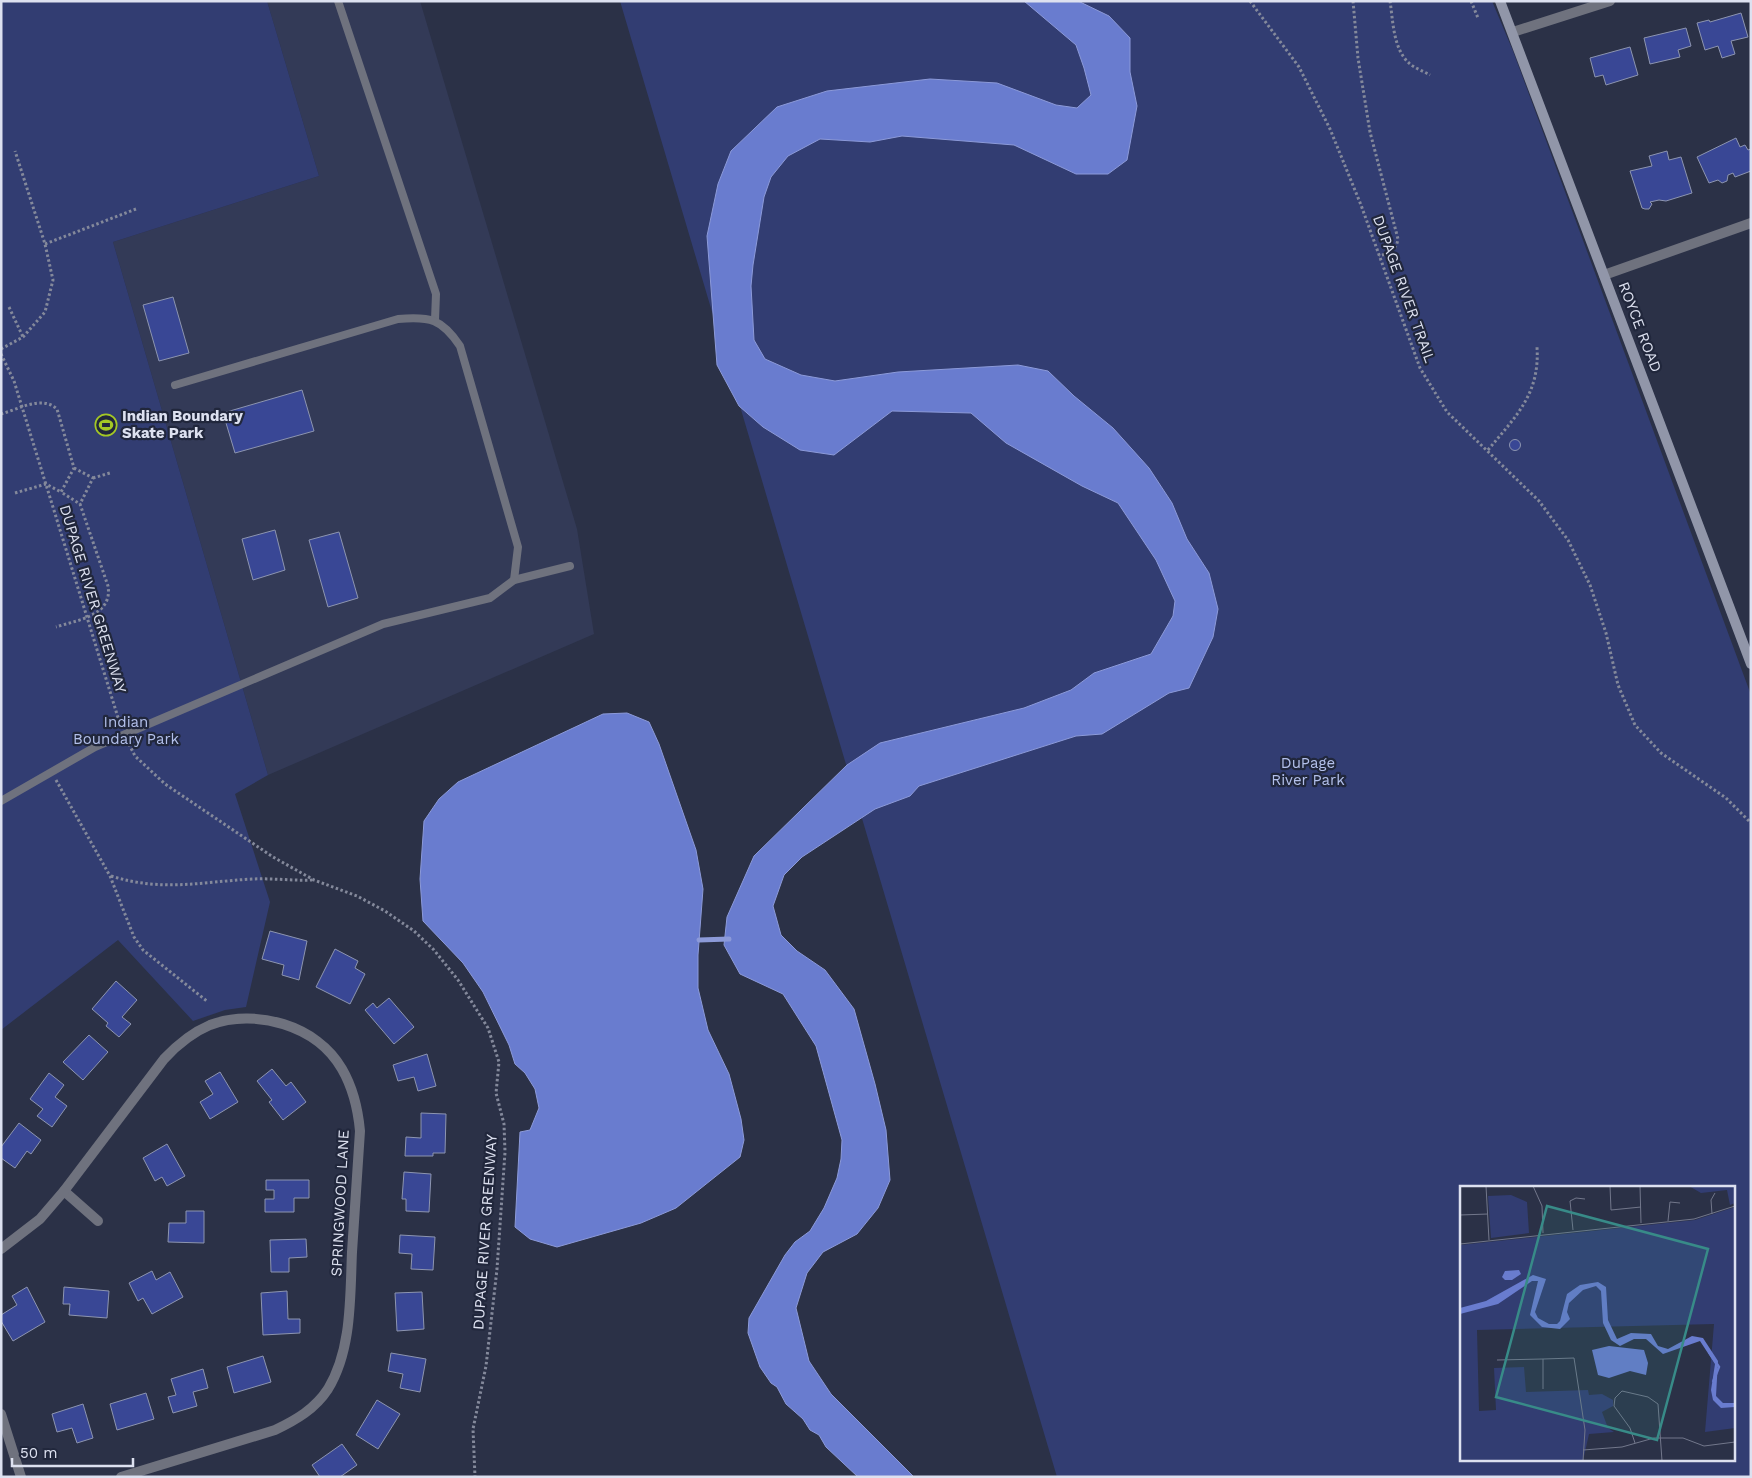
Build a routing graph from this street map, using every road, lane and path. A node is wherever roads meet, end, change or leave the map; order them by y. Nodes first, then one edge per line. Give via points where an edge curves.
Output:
1 (338, 1) edge
2 (1250, 1) edge
3 (1353, 1) edge
4 (1390, 1) edge
5 (1470, 1) edge
6 (1500, 1) edge
7 (1610, 1) edge
8 (1478, 18) dead end
9 (1513, 32) junction
10 (1430, 75) dead end
11 (15, 151) dead end
12 (136, 209) dead end
13 (1751, 223) edge
14 (45, 244) junction
15 (1379, 256) junction
16 (1604, 275) junction
17 (8, 307) dead end
18 (435, 320) junction
19 (23, 337) junction
20 (1537, 347) dead end
21 (1, 349) edge
22 (1, 354) edge
23 (175, 385) dead end
24 (22, 408) junction
25 (1, 414) edge
26 (1488, 450) junction
27 (74, 468) junction
28 (110, 473) dead end
29 (93, 478) junction
30 (46, 484) junction
31 (61, 492) junction
32 (15, 493) dead end
33 (80, 504) junction
34 (570, 566) dead end
35 (514, 580) junction
36 (87, 616) junction
37 (56, 627) dead end
38 (1751, 664) edge
39 (124, 735) junction
40 (50, 771) junction
41 (1, 801) edge
42 (1751, 823) edge
43 (110, 876) junction
44 (314, 880) junction
45 (208, 1002) dead end
46 (64, 1192) junction
47 (98, 1221) dead end
48 (1, 1249) edge
49 (1, 1414) edge
50 (21, 1477) edge
51 (121, 1477) edge
52 (476, 1477) edge

1 - 18 lane via 436,294
2 - 15 path, DUPAGE RIVER TRAIL via 1299,67 1330,129
3 - 15 path via 1370,132 1398,239 1393,250
4 - 10 path via 1399,47 1410,63
5 - 8 path
6 - 9 street, ROYCE ROAD
7 - 9 street
9 - 16 street, ROYCE ROAD
11 - 14 path
12 - 14 path
13 - 16 street
14 - 19 path via 53,280 44,312
15 - 26 path, DUPAGE RIVER TRAIL via 1420,368 1447,412
16 - 38 street, ROYCE ROAD
17 - 19 path
18 - 23 lane via 418,317 398,319
18 - 35 lane via 450,330 460,346 518,547
19 - 21 path
20 - 26 path via 1538,368 1534,386 1522,407
22 - 24 path, DUPAGE RIVER GREENWAY
24 - 25 path
24 - 27 path via 42,402 57,409
24 - 30 path, DUPAGE RIVER GREENWAY
26 - 42 path, DUPAGE RIVER TRAIL via 1539,501 1568,540 1590,585 1618,685 1635,725 1661,753 1726,798
27 - 29 path
27 - 31 path
28 - 29 path
29 - 33 path
30 - 31 path
30 - 32 path
30 - 36 path, DUPAGE RIVER GREENWAY
31 - 33 path
33 - 36 path via 109,592 103,608
34 - 35 lane
35 - 39 lane via 490,598 384,624
36 - 37 path
36 - 39 path, DUPAGE RIVER GREENWAY
39 - 40 lane
39 - 44 path, DUPAGE RIVER GREENWAY via 135,756 165,784 272,857
40 - 41 lane
40 - 43 path
43 - 44 path via 134,883 184,886 252,879
43 - 45 path via 134,937 143,950
44 - 52 path, DUPAGE RIVER GREENWAY via 357,896 385,911 434,950 477,1008 499,1062 496,1093 504,1124 505,1152 487,1357 473,1429
46 - 47 street
46 - 48 street, SPRINGWOOD LANE via 40,1219
46 - 51 street, SPRINGWOOD LANE via 164,1059 180,1042 210,1025 251,1018 289,1026 326,1049 351,1086 360,1131 349,1304 344,1352 328,1390 296,1420 275,1430
49 - 50 street

